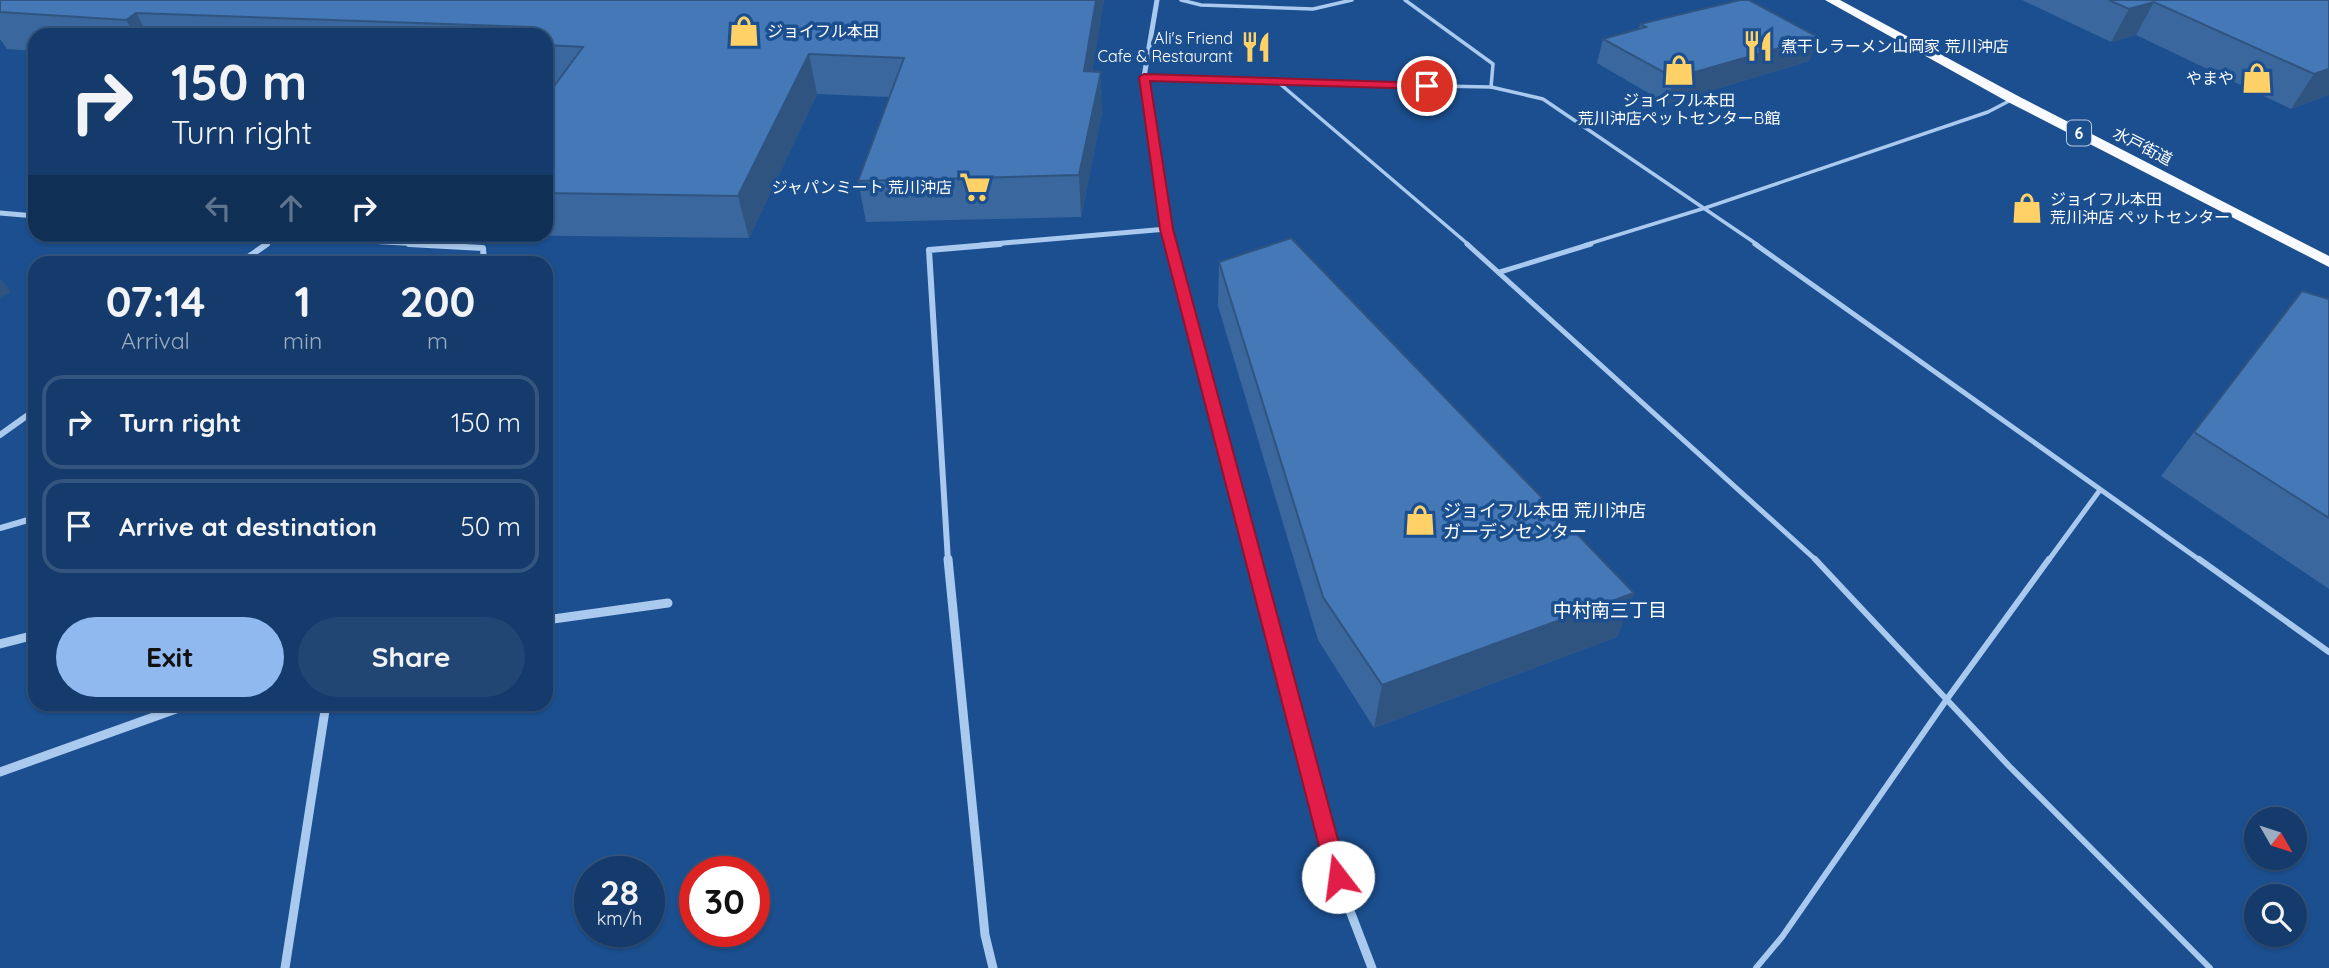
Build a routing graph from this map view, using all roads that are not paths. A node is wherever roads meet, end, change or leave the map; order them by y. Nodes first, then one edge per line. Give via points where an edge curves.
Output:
1 (1157, 0) edge
2 (1181, 0) edge
3 (1352, 0) edge
4 (1405, 0) edge
5 (1830, 0) edge
6 (1144, 77) junction
7 (1279, 83) junction
8 (1491, 87) junction
9 (2013, 99) junction
10 (1705, 208) junction
11 (0, 213) edge
12 (28, 215) edge
13 (1167, 229) junction
14 (268, 242) edge
15 (370, 242) edge
16 (248, 256) edge
17 (484, 256) edge
18 (2329, 262) edge
19 (1500, 272) junction
20 (28, 415) edge
21 (0, 435) edge
22 (2100, 490) junction
23 (28, 520) edge
24 (0, 528) edge
25 (668, 603) dead end
26 (553, 620) edge
27 (28, 637) edge
28 (0, 644) edge
29 (2329, 652) edge
30 (1947, 699) junction
31 (170, 711) edge
32 (325, 711) edge
33 (0, 772) edge
34 (285, 968) edge
35 (993, 968) edge
36 (1373, 968) edge
37 (1756, 968) edge
38 (2210, 968) edge

1 - 6 street
2 - 3 lane via 1201,5 1313,9
4 - 8 lane via 1493,64
5 - 9 highway, 水戸街道 / 6
6 - 7 lane
6 - 13 street
7 - 8 lane
7 - 19 lane
8 - 10 lane via 1543,99
9 - 10 lane via 1988,112
9 - 18 highway, 水戸街道 / 6
10 - 19 lane
10 - 22 lane
11 - 12 street
13 - 35 street via 929,250 950,590 985,935
13 - 36 street via 1338,877
14 - 16 street
15 - 17 street via 483,248
19 - 30 lane via 1831,574
20 - 21 street
22 - 29 lane
22 - 30 lane
23 - 24 street
25 - 26 street
27 - 28 street
30 - 37 lane
30 - 38 lane
31 - 33 street
32 - 34 street

